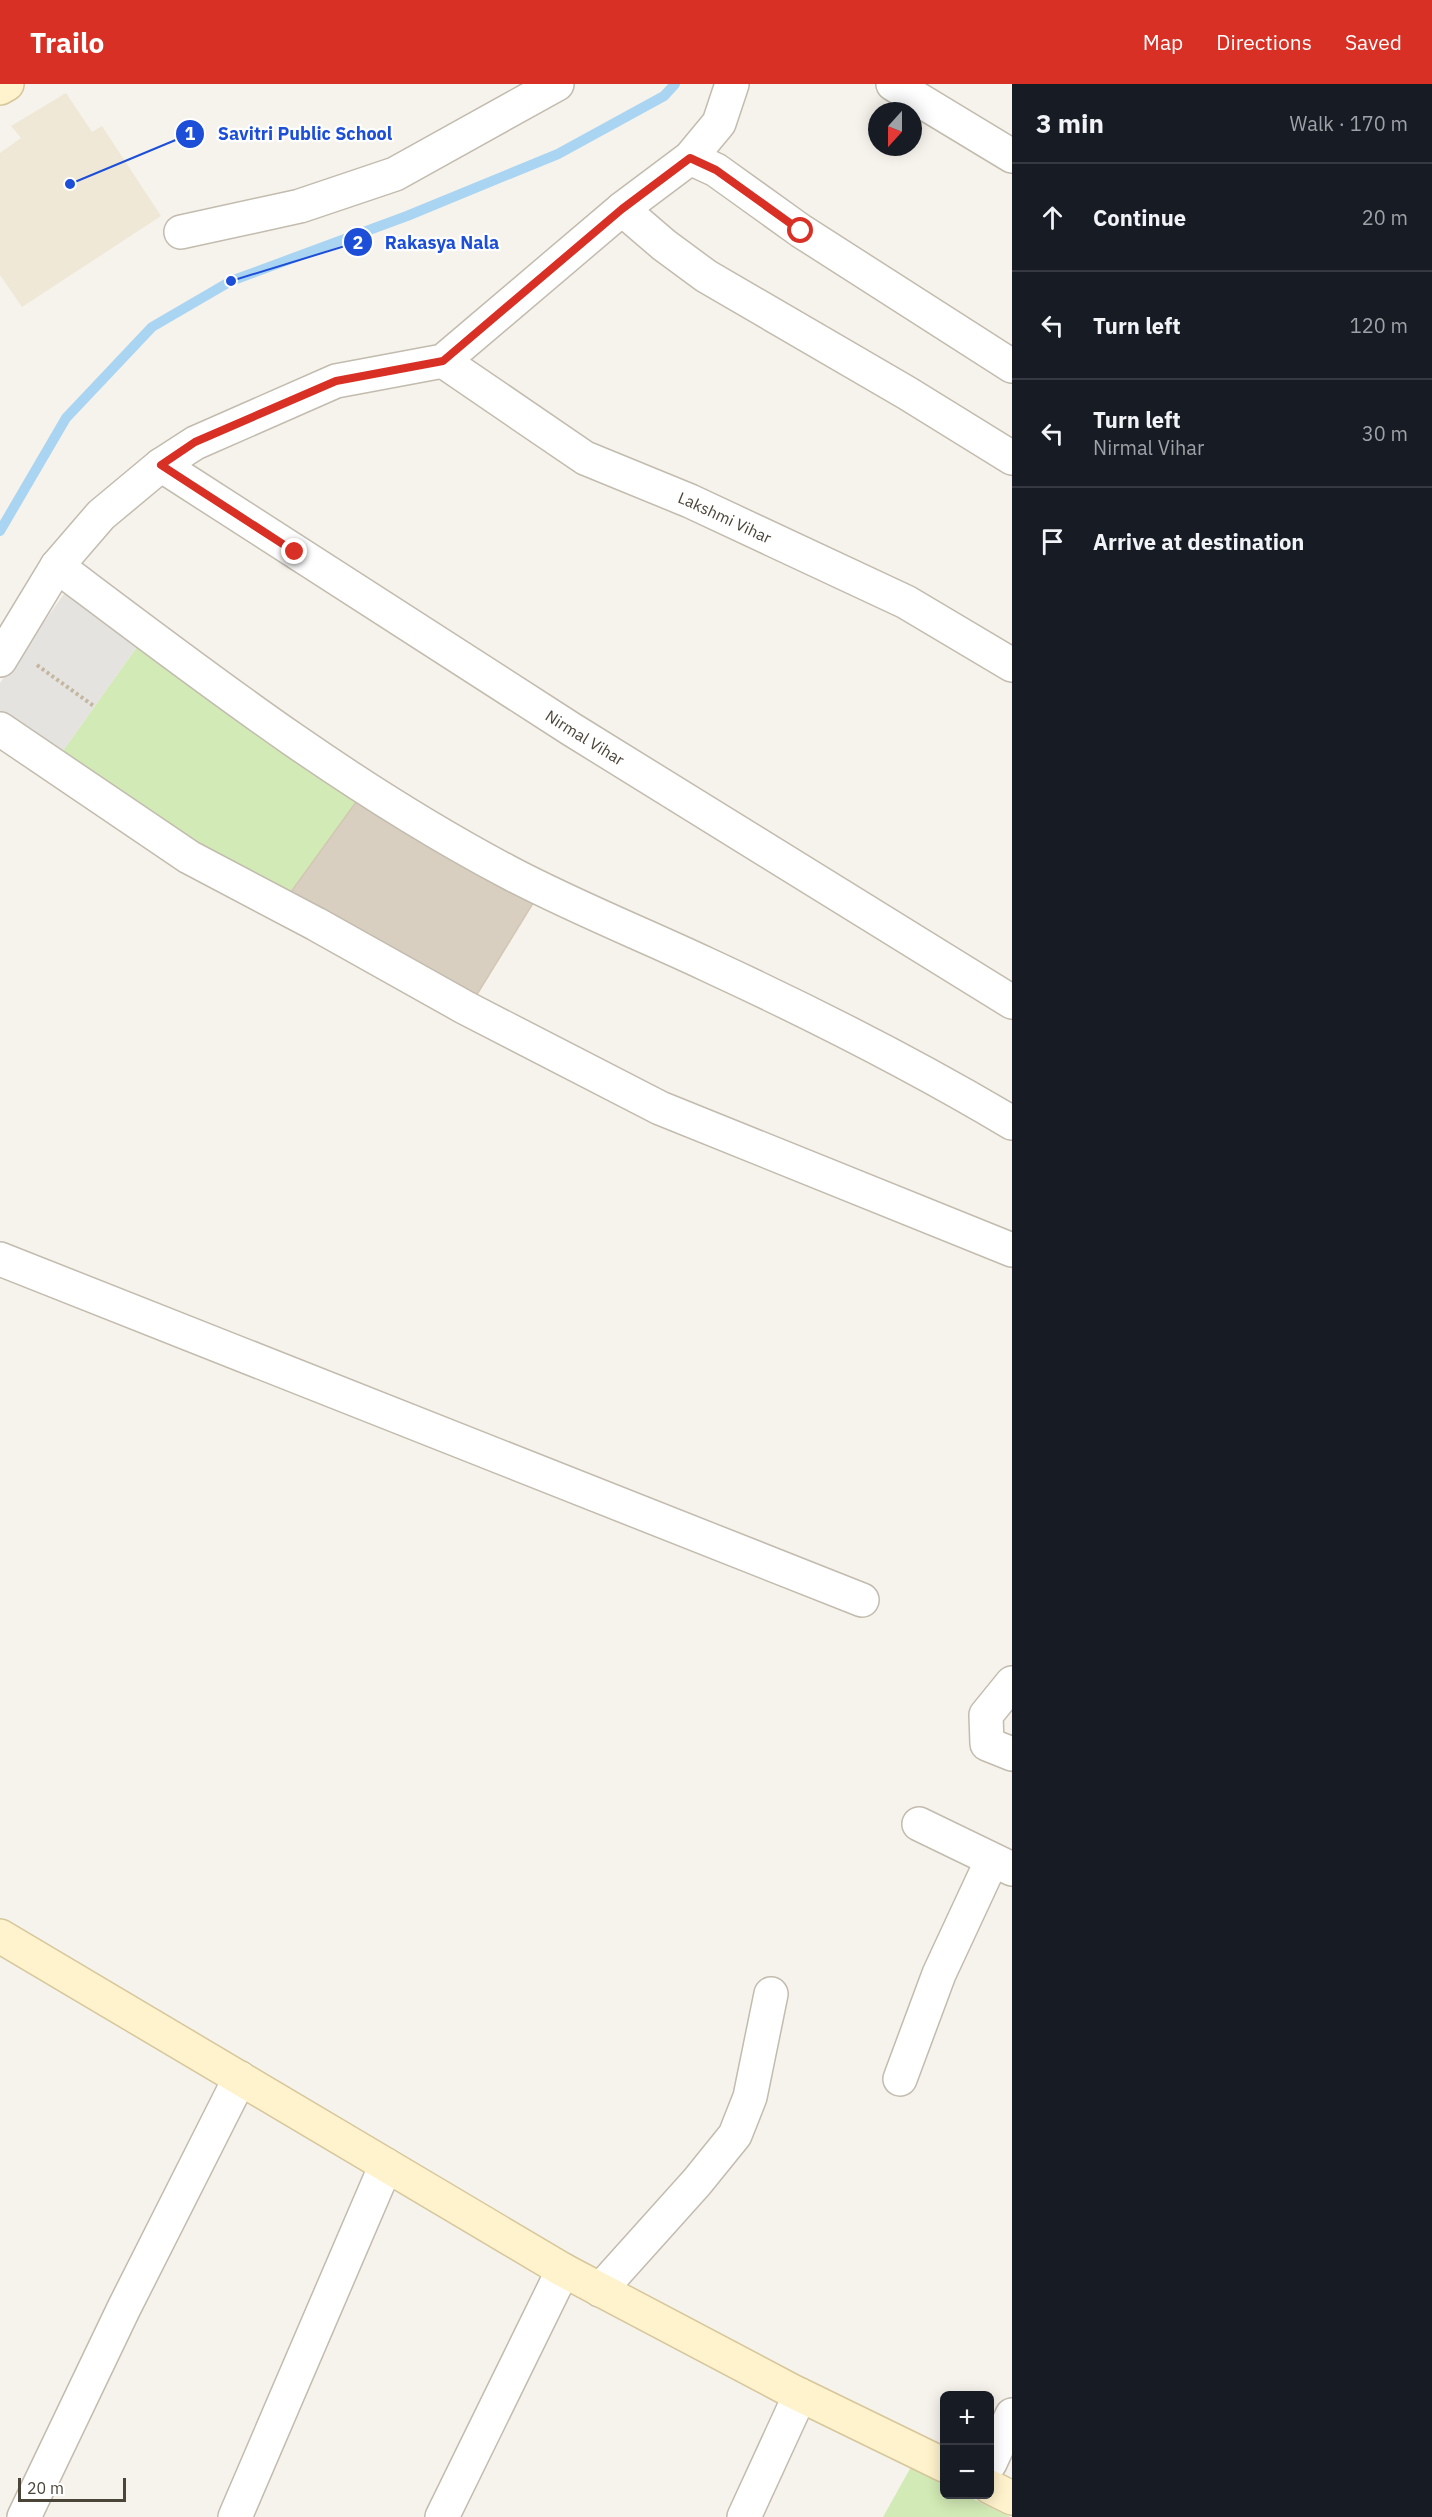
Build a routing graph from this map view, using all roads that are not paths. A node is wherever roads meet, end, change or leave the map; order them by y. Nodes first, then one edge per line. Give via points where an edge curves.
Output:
1 (7, 84) edge
2 (557, 84) edge
3 (732, 84) edge
4 (893, 84) edge
5 (0, 88) edge
6 (1012, 156) edge
7 (690, 158) junction
8 (622, 209) junction
9 (181, 232) dead end
10 (443, 361) junction
11 (1012, 366) edge
12 (1012, 458) edge
13 (161, 465) junction
14 (57, 566) junction
15 (4, 653) edge
16 (1012, 665) edge
17 (0, 729) edge
18 (1012, 1002) edge
19 (1012, 1123) edge
20 (1012, 1250) edge
21 (0, 1259) edge
22 (862, 1600) dead end
23 (1012, 1683) edge
24 (1012, 1754) edge
25 (919, 1824) dead end
26 (1002, 1865) edge
27 (0, 1936) edge
28 (771, 1994) dead end
29 (240, 2078) junction
30 (900, 2079) dead end
31 (386, 2165) junction
32 (563, 2270) junction
33 (600, 2290) junction
34 (800, 2395) junction
35 (1012, 2415) edge
36 (994, 2454) edge
37 (940, 2463) edge
38 (994, 2489) edge
39 (1012, 2498) edge
40 (24, 2517) edge
41 (236, 2517) edge
42 (442, 2517) edge
43 (744, 2517) edge

1 - 5 street
2 - 9 street via 395,174 300,206
3 - 7 street via 719,123
4 - 6 street
7 - 8 street
7 - 11 street via 716,170 801,231
8 - 10 street
8 - 12 street via 706,276
10 - 13 street via 336,381 195,442
10 - 16 street, Lakshmi Vihar via 585,458 690,501 906,602
13 - 14 street via 101,515
13 - 18 street, Nirmal Vihar via 571,729
14 - 15 street
14 - 19 street via 230,695 415,820 510,873 857,1036
17 - 20 street via 189,856 660,1108
21 - 22 street
23 - 24 street via 986,1715 987,1744
25 - 26 street
26 - 30 street via 939,1974
27 - 29 street
28 - 33 street via 750,2097 735,2135
29 - 31 street
29 - 40 street
31 - 32 street
31 - 41 street
32 - 33 street
32 - 42 street
33 - 34 street
34 - 37 street
34 - 43 street
35 - 36 street
38 - 39 street

